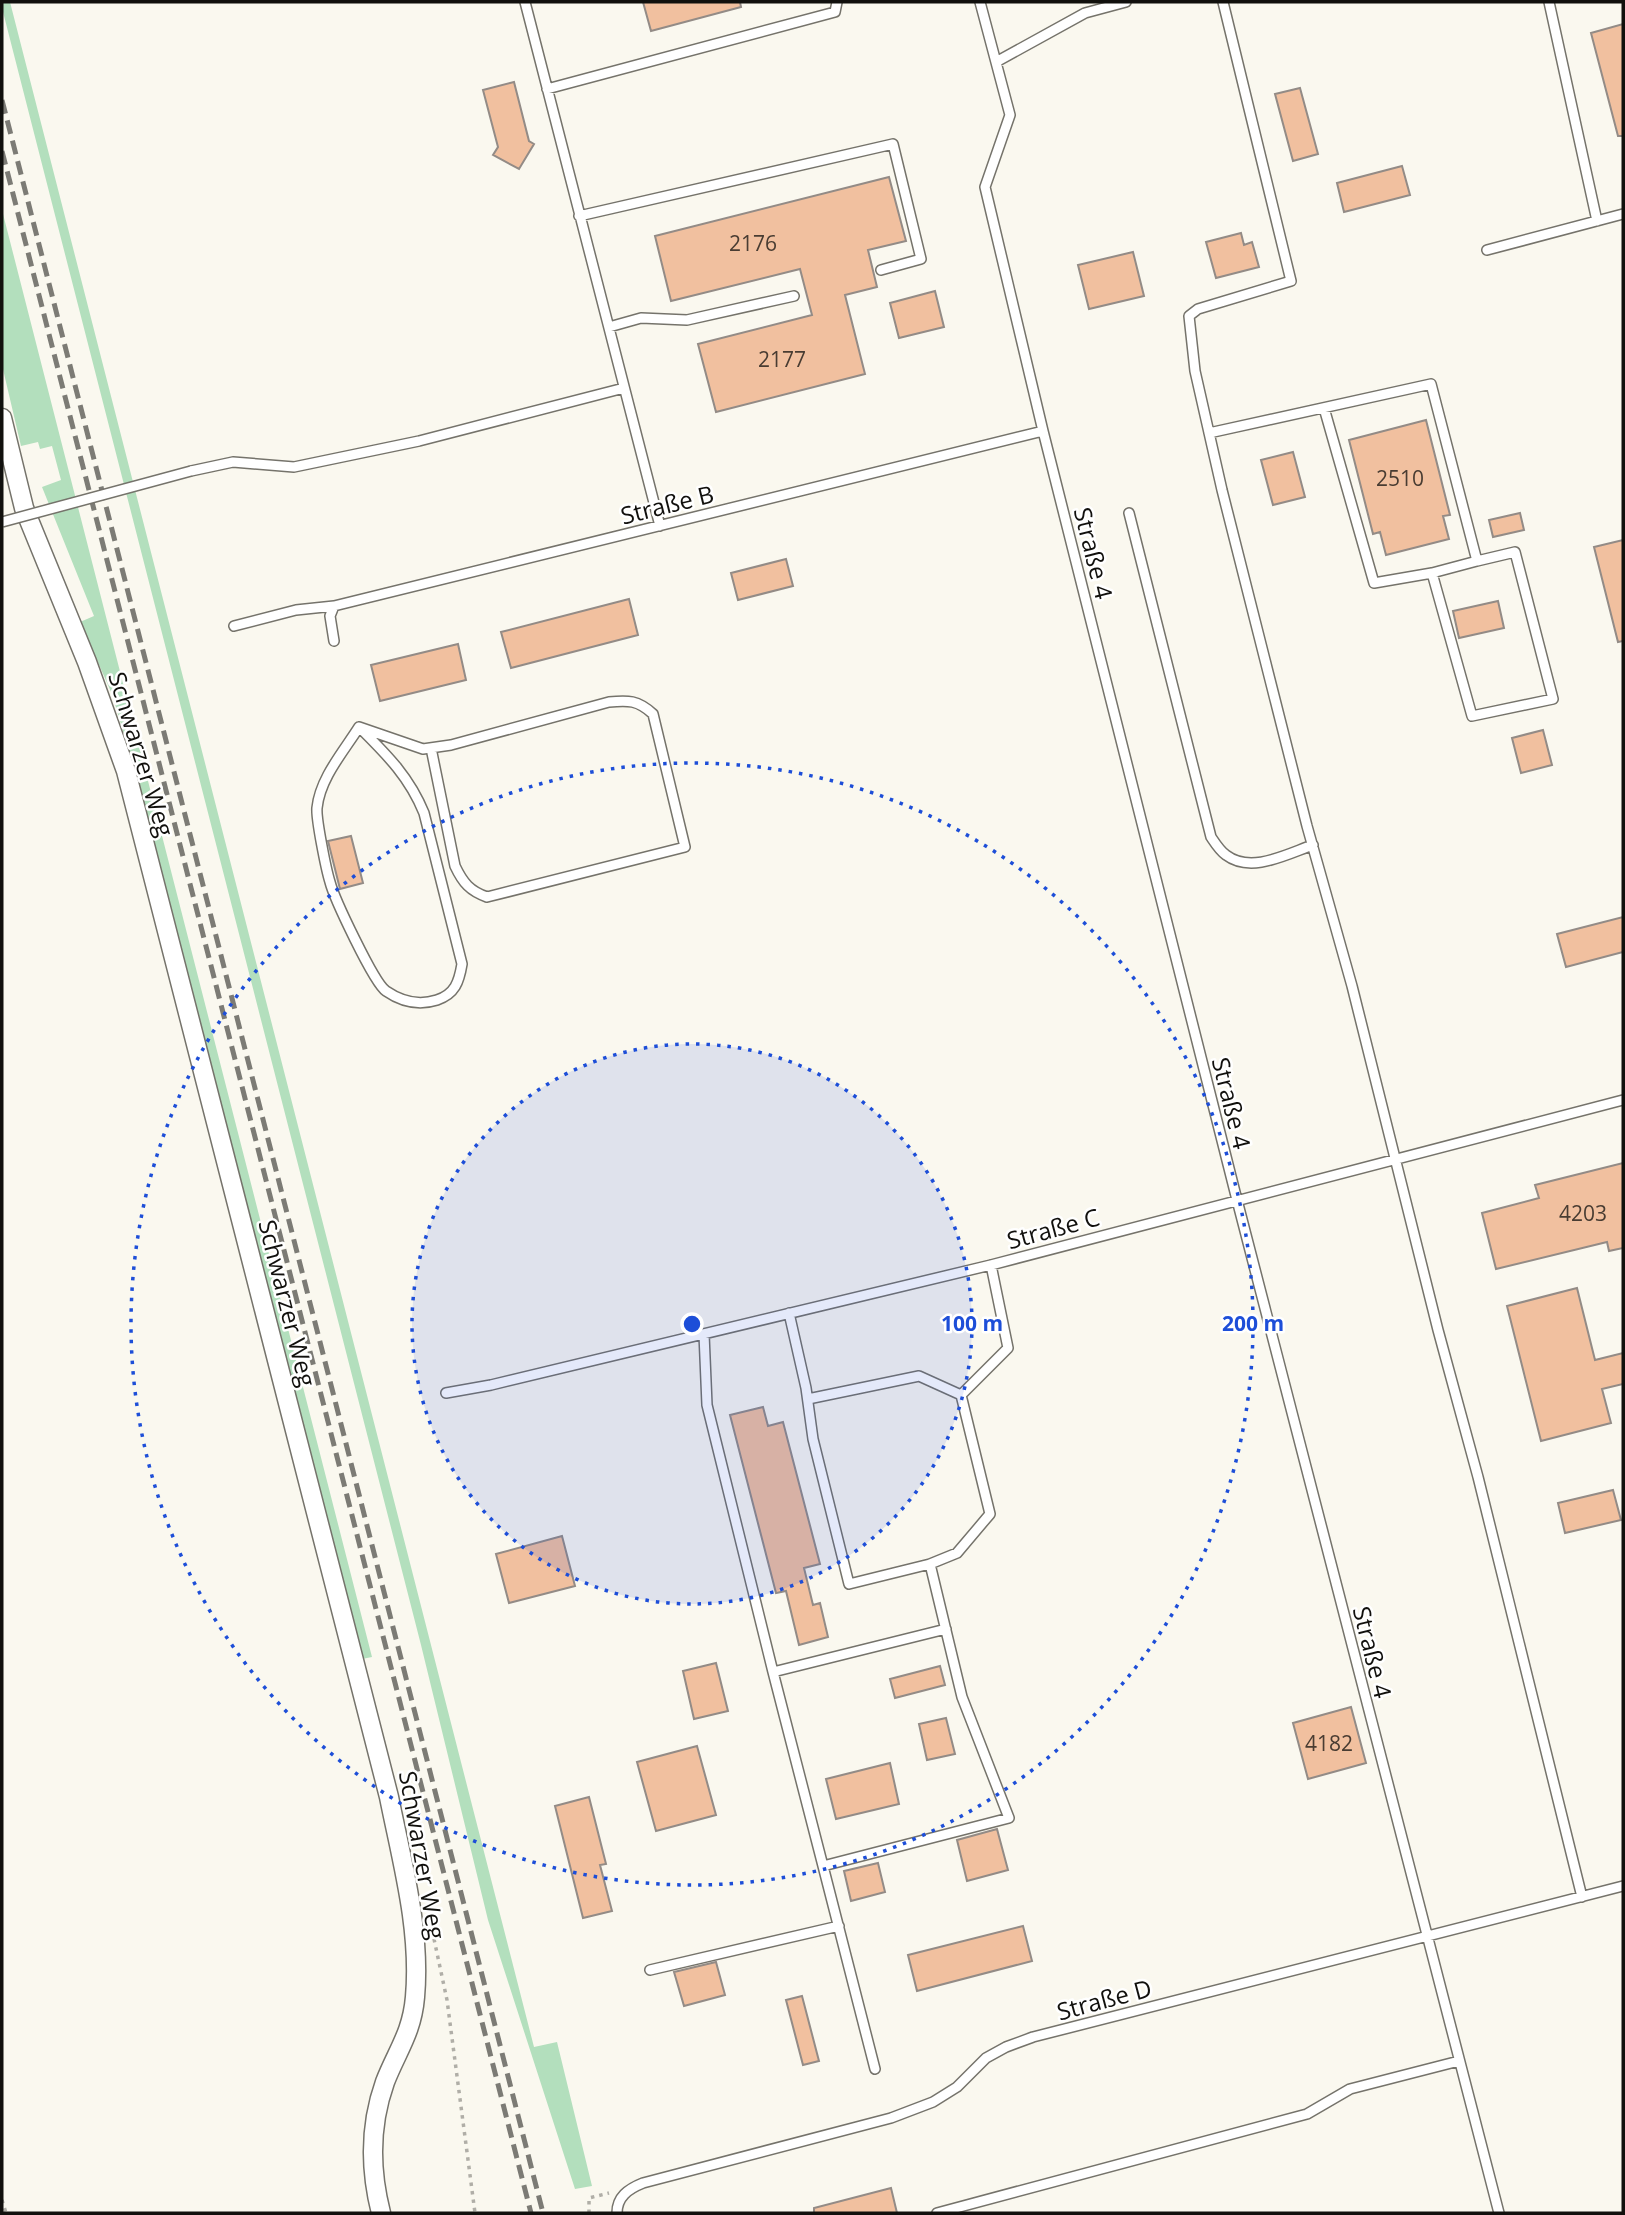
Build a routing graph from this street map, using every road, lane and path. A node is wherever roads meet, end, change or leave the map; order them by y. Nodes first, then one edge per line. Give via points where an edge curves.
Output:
1 (525, 2) edge
2 (837, 2) edge
3 (980, 2) edge
4 (1126, 2) edge
5 (1223, 2) edge
6 (1549, 2) edge
7 (996, 62) junction
8 (547, 89) junction
9 (1623, 214) edge
10 (579, 216) junction
11 (1597, 221) junction
12 (1487, 250) dead end
13 (881, 270) dead end
14 (794, 296) dead end
15 (609, 327) junction
16 (624, 388) junction
17 (1324, 408) junction
18 (2, 418) edge
19 (1044, 431) junction
20 (1209, 433) junction
21 (1129, 513) dead end
22 (2, 522) edge
23 (660, 526) junction
24 (1477, 561) junction
25 (1432, 573) junction
26 (334, 606) junction
27 (234, 626) dead end
28 (334, 641) dead end
29 (359, 727) junction
30 (431, 748) junction
31 (1312, 845) junction
32 (1623, 1100) edge
33 (1395, 1159) junction
34 (1237, 1200) junction
35 (991, 1265) junction
36 (789, 1313) junction
37 (704, 1334) junction
38 (446, 1394) dead end
39 (961, 1395) junction
40 (808, 1399) junction
41 (930, 1564) junction
42 (946, 1629) junction
43 (773, 1672) junction
44 (823, 1866) junction
45 (1623, 1886) edge
46 (1582, 1897) junction
47 (839, 1926) junction
48 (1426, 1936) junction
49 (434, 1939) dead end
50 (650, 1970) dead end
51 (1459, 2061) junction
52 (875, 2069) dead end
53 (2, 2200) edge
54 (619, 2200) junction
55 (6, 2213) edge
56 (380, 2213) edge
57 (475, 2213) edge
58 (589, 2213) edge
59 (617, 2213) edge
60 (937, 2213) edge
61 (1499, 2213) edge

1 - 8 lane
2 - 8 lane via 835,12
3 - 7 lane, Straße 4
4 - 7 lane via 1085,13
5 - 20 lane via 1291,281 1198,309 1189,316 1195,372
6 - 11 lane
7 - 19 lane, Straße 4 via 1010,116 985,187
8 - 10 lane
9 - 11 lane
10 - 13 lane via 893,144 921,259
10 - 15 lane
11 - 12 lane
14 - 15 lane via 687,320 641,318
15 - 16 lane
16 - 22 lane, bridge via 419,441 294,467 233,462 191,471
16 - 23 lane
17 - 20 lane
17 - 24 lane via 1431,384
17 - 25 lane via 1374,583
18 - 56 street, Schwarzer Weg via 24,508 126,771 390,1797 412,1914 416,1971 409,2033 386,2082 372,2147
19 - 23 lane, Straße B
19 - 34 lane, Straße 4
20 - 31 lane
21 - 31 lane via 1211,837 1225,855 1241,862 1264,862
23 - 26 lane, Straße B
24 - 25 lane
24 - 25 lane via 1515,552 1553,699 1472,716
26 - 27 lane, Straße B via 296,610
26 - 28 lane via 330,616
29 - 29 lane via 393,760 424,813 462,964 459,982 448,996 432,1001 416,1004 384,990 372,975 330,884 317,809 324,784
29 - 30 lane
30 - 30 lane via 609,702 642,704 653,714 685,847 487,897 472,892 454,866
31 - 33 lane
32 - 33 lane, Straße C
33 - 34 lane, Straße C
33 - 46 lane
34 - 35 lane, Straße C
34 - 48 lane, Straße 4
35 - 36 lane, Straße C
35 - 39 lane via 1009,1348
36 - 37 lane, Straße C
36 - 40 lane
37 - 38 lane, Straße C
37 - 43 lane via 707,1405
39 - 40 lane via 919,1376
39 - 41 lane via 990,1514 957,1553
40 - 41 lane via 813,1439 849,1584
41 - 42 lane
42 - 43 lane
42 - 44 lane via 962,1697 1009,1818
43 - 44 lane
44 - 47 lane
45 - 46 lane, Straße D
46 - 48 lane, Straße D
47 - 50 lane
47 - 52 lane
48 - 51 lane, Straße 4
48 - 54 lane, Straße D via 1006,2046 933,2102 643,2183
49 - 57 path via 447,2000
51 - 60 lane via 1350,2089 1307,2114
51 - 61 lane, Straße 4
53 - 55 path
54 - 58 path via 609,2193 589,2198
54 - 59 lane

